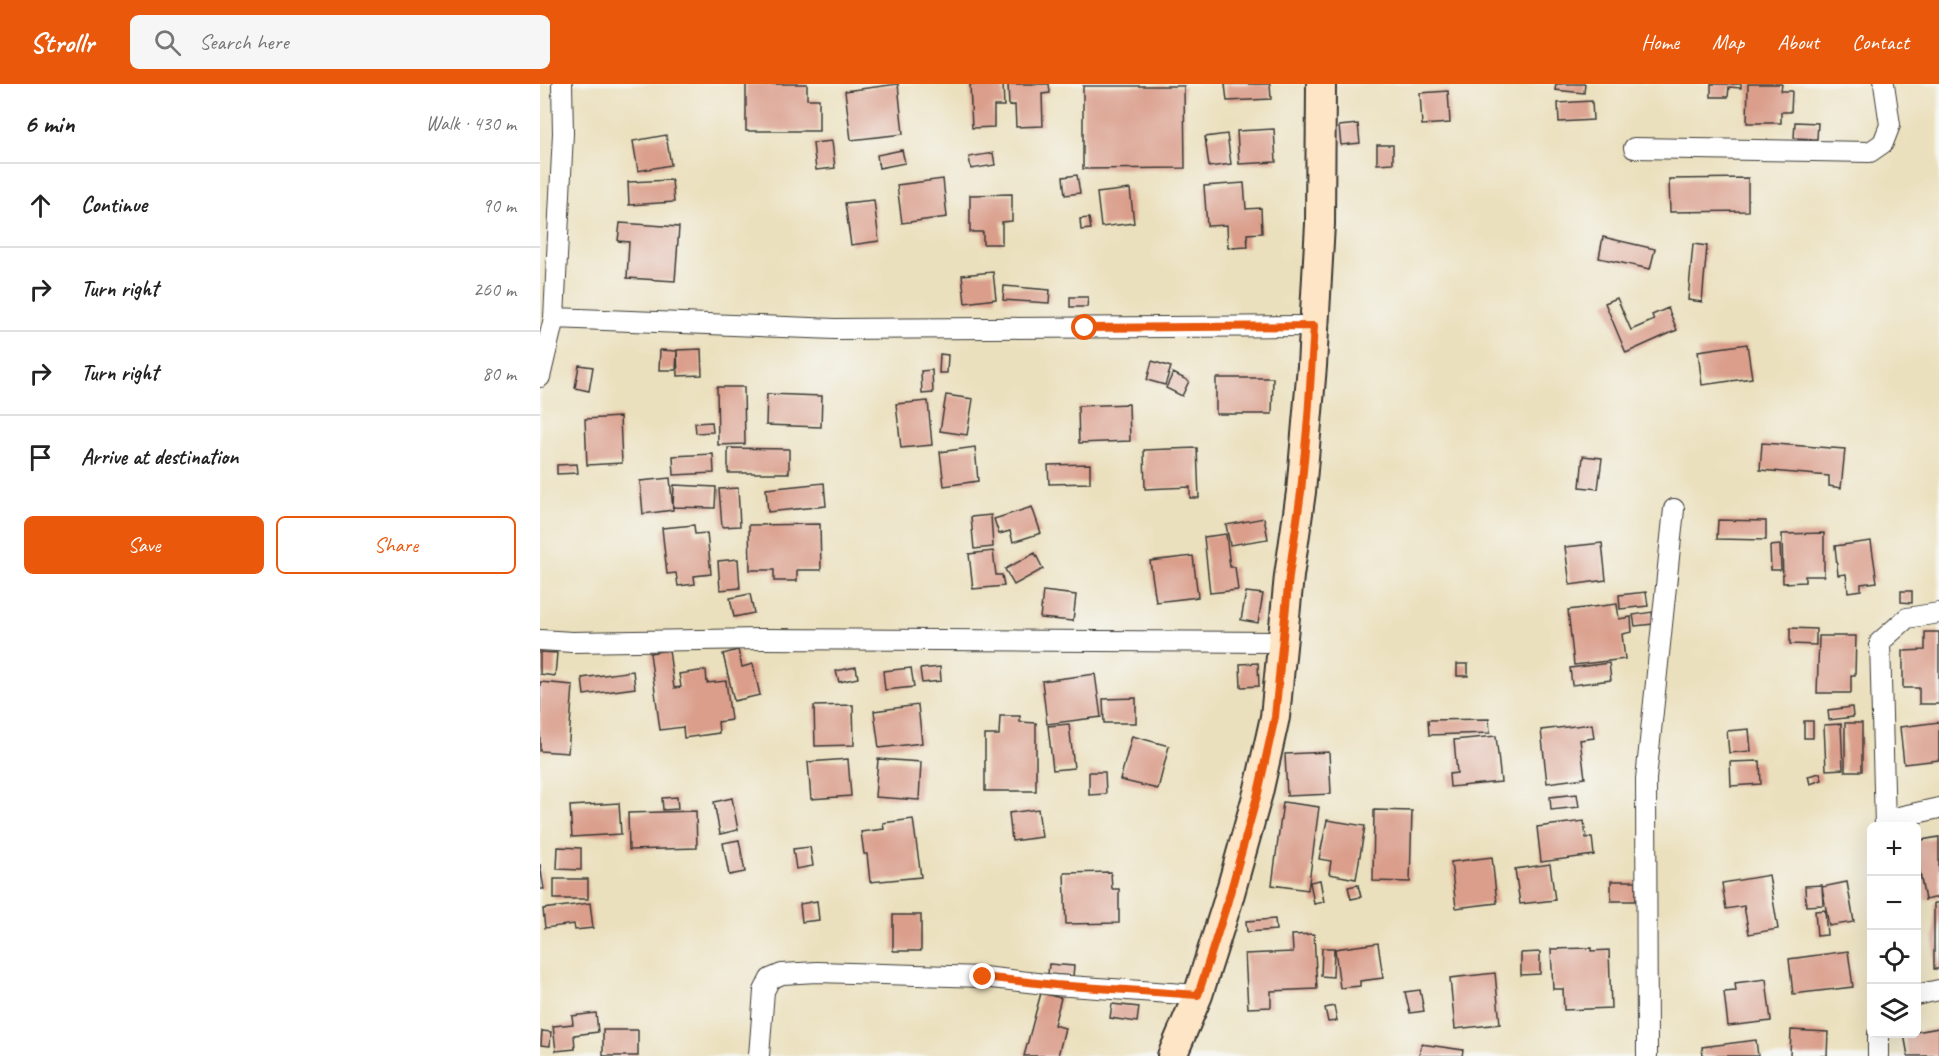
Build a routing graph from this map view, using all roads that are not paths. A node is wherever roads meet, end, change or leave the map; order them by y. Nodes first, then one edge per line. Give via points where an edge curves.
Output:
1 (562, 84) edge
2 (1321, 84) edge
3 (1884, 84) edge
4 (1634, 148) dead end
5 (554, 318) junction
6 (1314, 326) junction
7 (540, 377) edge
8 (1674, 509) dead end
9 (1939, 613) edge
10 (540, 640) edge
11 (1282, 642) junction
12 (1939, 807) edge
13 (1885, 822) edge
14 (1888, 822) edge
15 (1939, 990) edge
16 (1921, 994) edge
17 (1198, 995) junction
18 (1878, 1038) edge
19 (759, 1056) edge
20 (1172, 1056) edge
21 (1647, 1056) edge
22 (1878, 1056) edge

1 - 5 street
2 - 6 street via 1320,224
3 - 4 street via 1890,125 1883,143 1870,152
5 - 6 street via 835,329
5 - 7 street
6 - 11 street via 1301,492
8 - 21 street via 1646,779
9 - 13 street via 1907,618 1880,642
10 - 11 street
11 - 17 street via 1275,717 1258,793
12 - 14 street
15 - 16 street
17 - 19 street via 983,977 782,974 770,979 764,991
17 - 20 street
18 - 22 street

